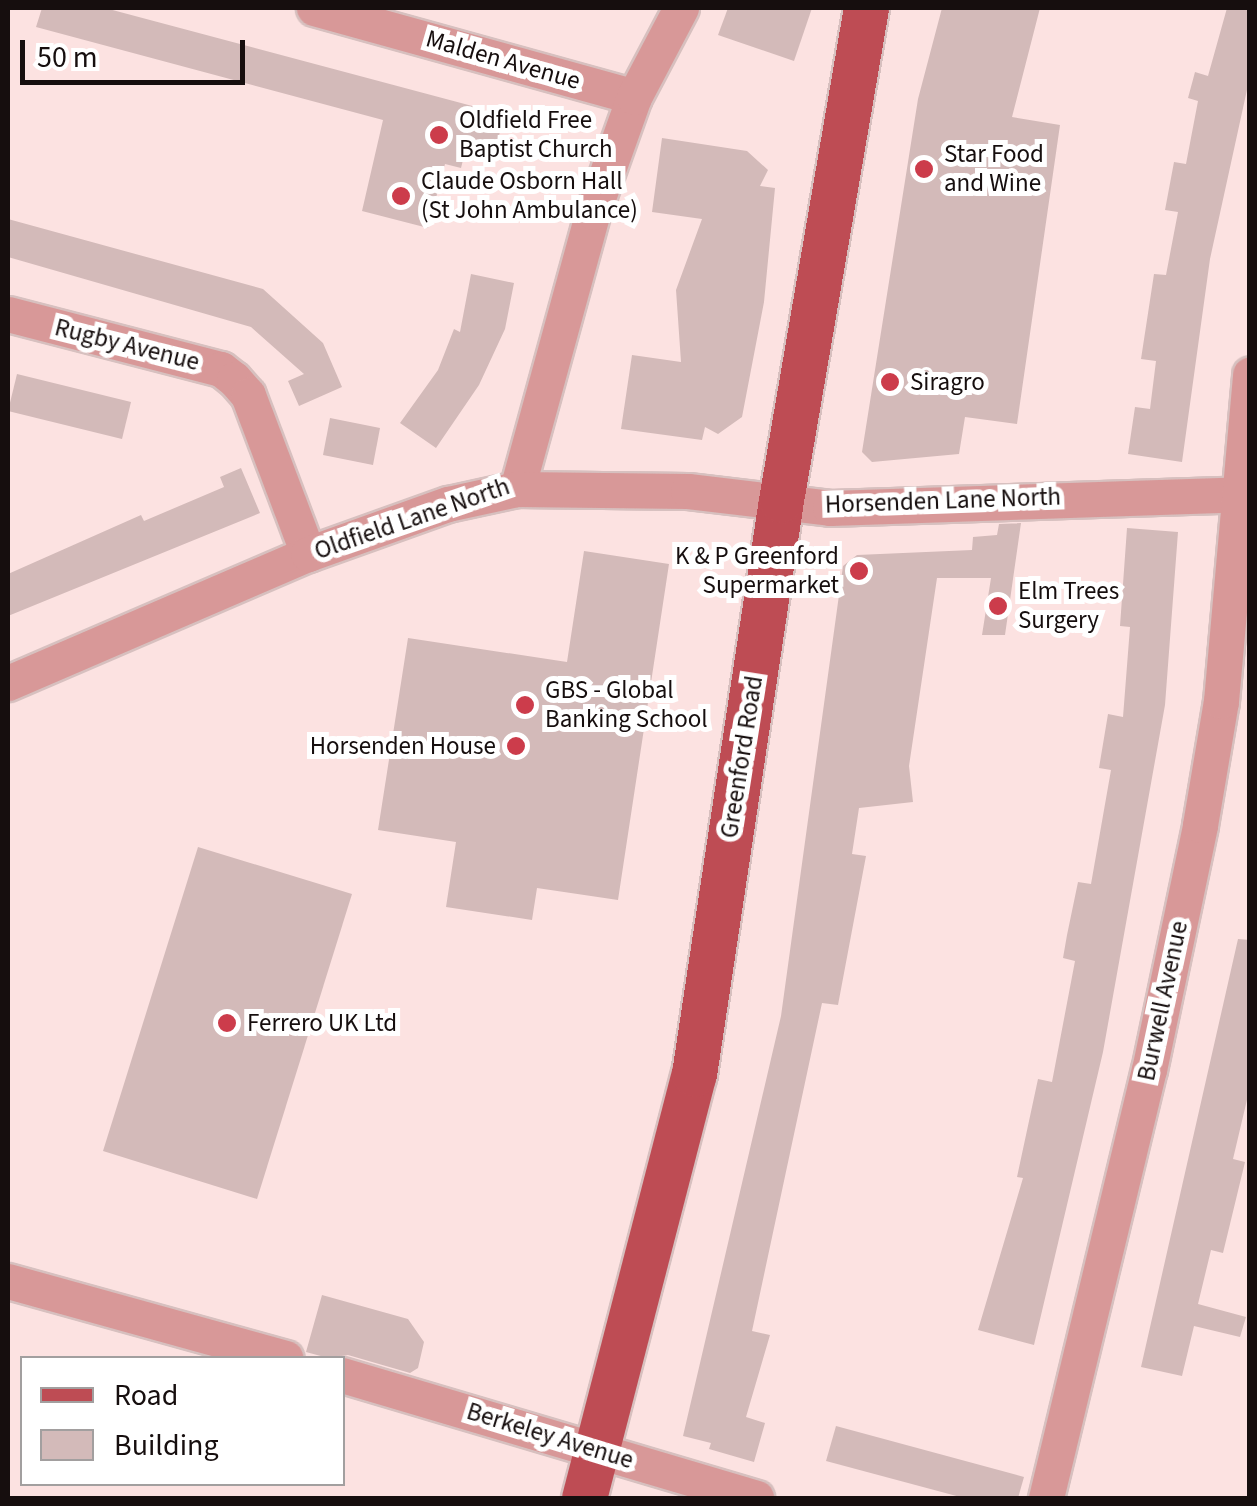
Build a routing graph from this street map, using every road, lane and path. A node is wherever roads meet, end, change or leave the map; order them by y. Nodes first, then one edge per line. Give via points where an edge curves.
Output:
1 (314, 8) edge
2 (682, 8) edge
3 (866, 8) edge
4 (634, 96) junction
5 (8, 314) edge
6 (1250, 374) edge
7 (518, 489) junction
8 (1242, 494) edge
9 (781, 500) junction
10 (308, 554) junction
11 (8, 683) edge
12 (8, 1281) edge
13 (278, 1356) edge
14 (345, 1376) edge
15 (598, 1448) junction
16 (584, 1498) edge
17 (756, 1498) edge
18 (1046, 1498) edge

1 - 4 street, Malden Avenue
2 - 4 street, Oldfield Lane North
3 - 9 main road, Greenford Road
4 - 7 street, Oldfield Lane North via 593,212
5 - 10 street, Rugby Avenue via 221,369 234,379 248,395
6 - 8 street, Burwell Avenue
7 - 9 street, Horsenden Lane North
7 - 10 street, Oldfield Lane North via 448,504
8 - 9 street, Horsenden Lane North via 830,508
8 - 18 street, Burwell Avenue via 1221,701 1200,825 1150,1070
9 - 15 main road, Greenford Road via 694,1074
10 - 11 street, Oldfield Lane North
12 - 13 street
14 - 15 street, Berkeley Avenue
15 - 16 main road, Greenford Road
15 - 17 street, Berkeley Avenue

